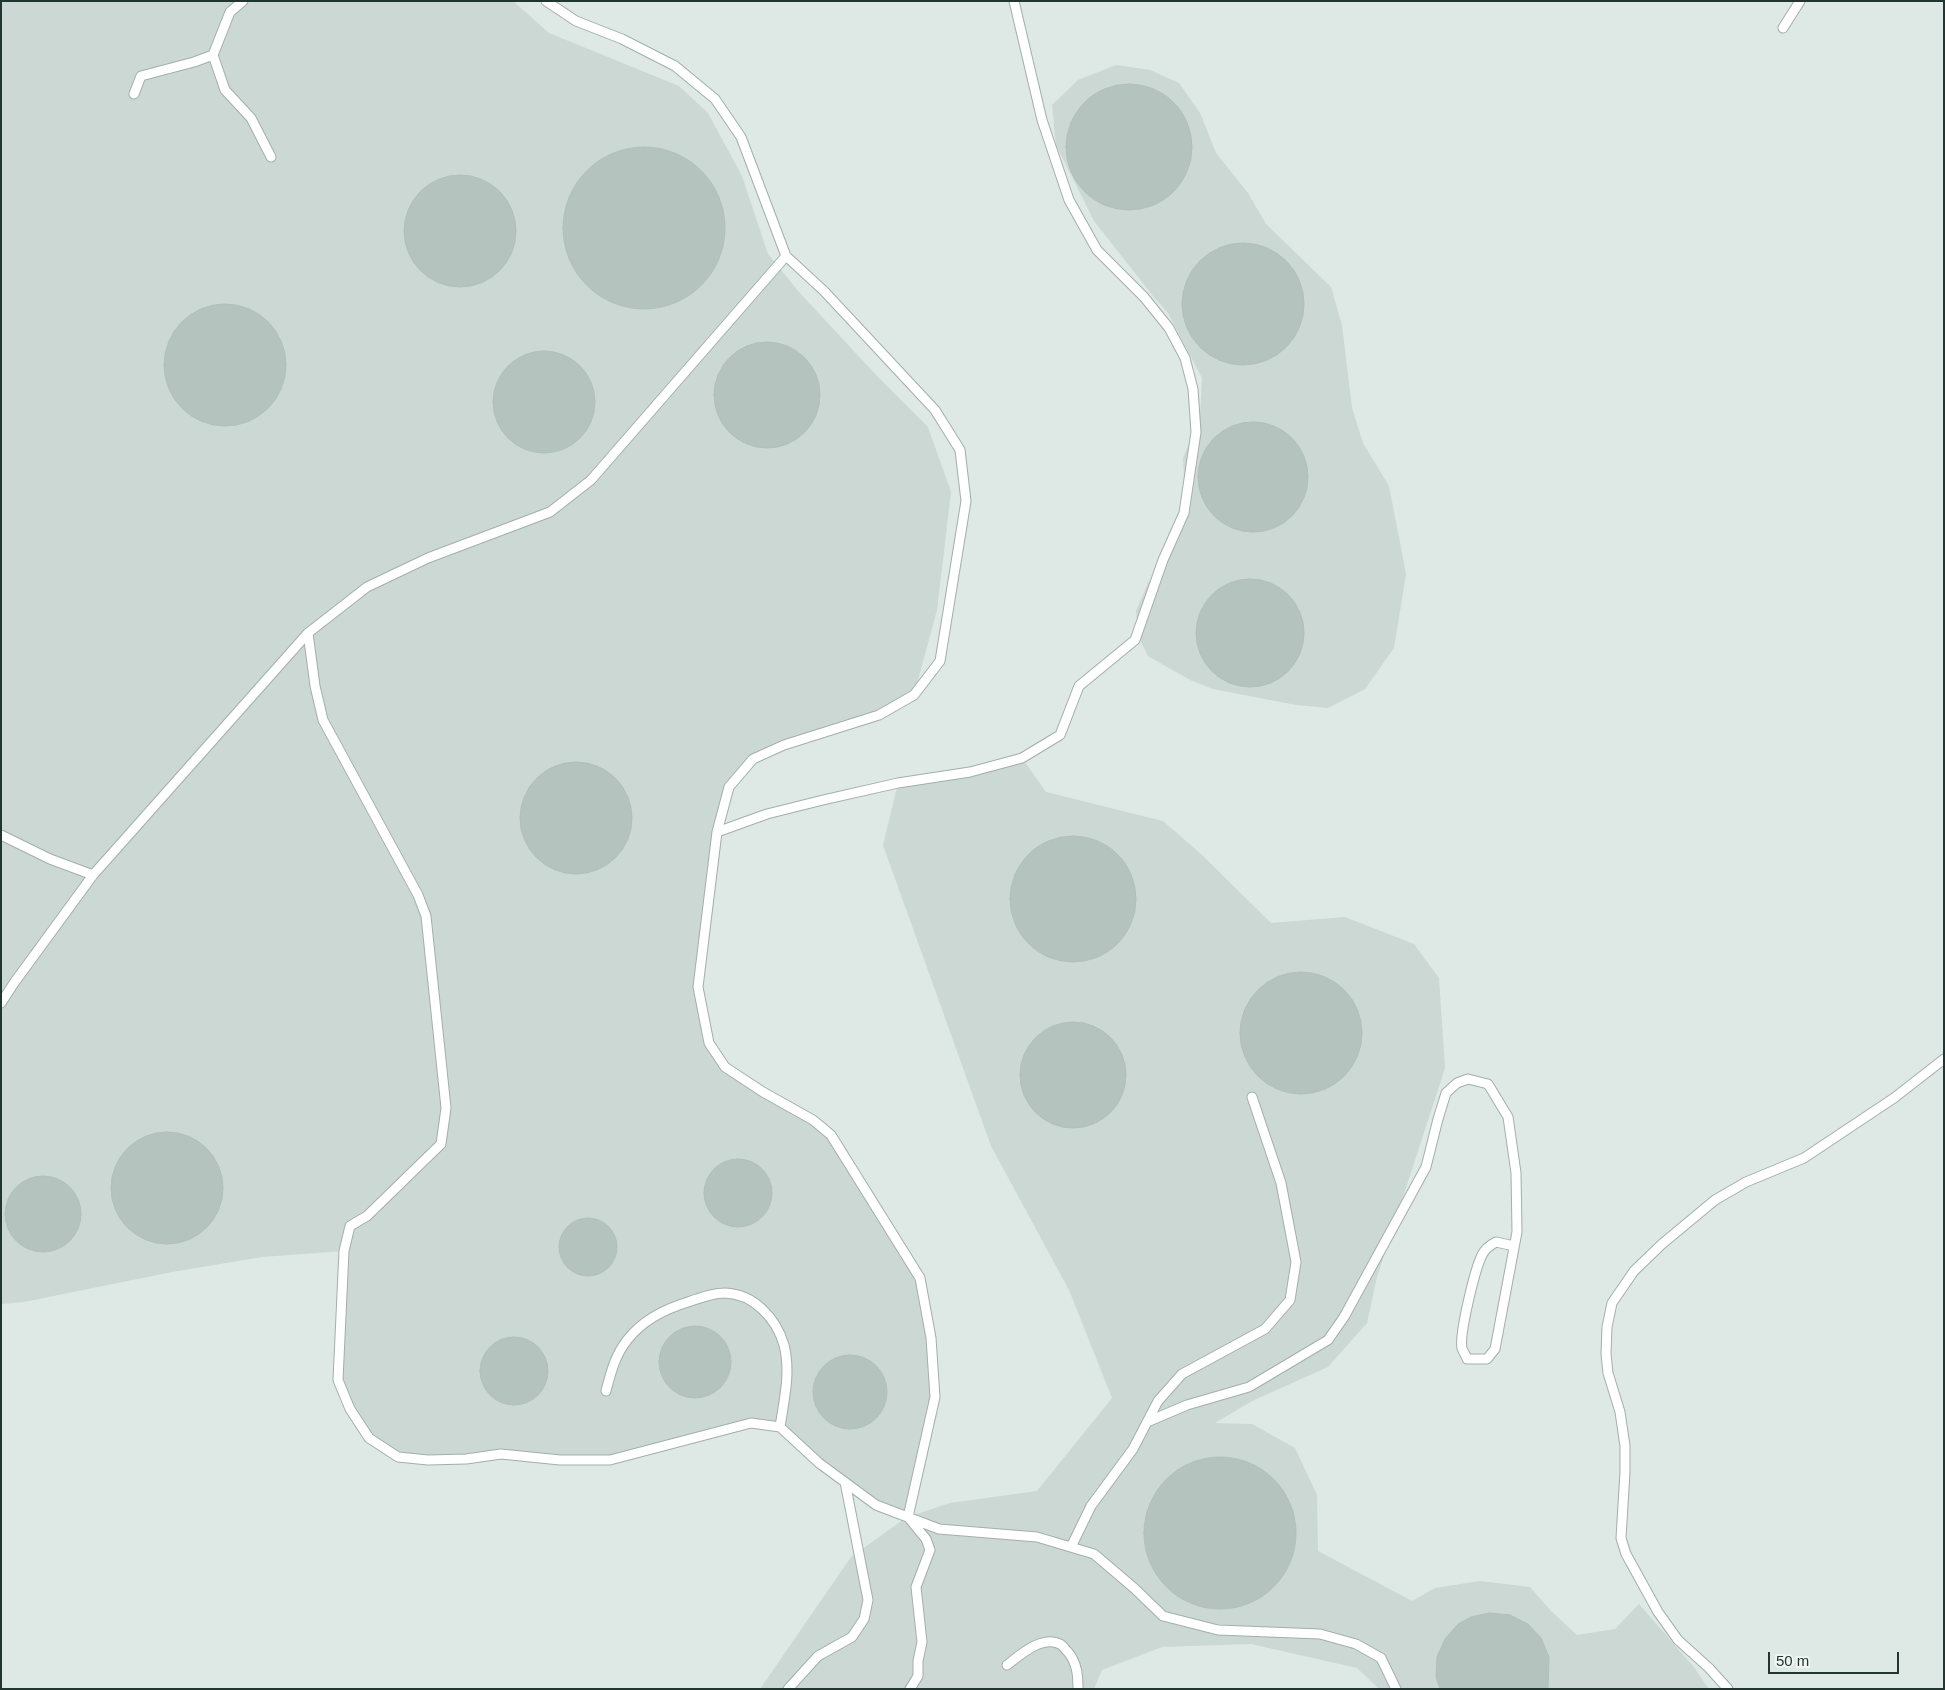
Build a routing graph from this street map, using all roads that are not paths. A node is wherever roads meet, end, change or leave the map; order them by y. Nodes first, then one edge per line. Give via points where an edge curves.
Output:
1 (243, 1) edge
2 (546, 1) edge
3 (1014, 1) edge
4 (1800, 1) edge
5 (1783, 28) dead end
6 (213, 55) junction
7 (134, 94) dead end
8 (271, 157) dead end
9 (786, 256) junction
10 (308, 633) junction
11 (717, 832) junction
12 (1, 835) edge
13 (93, 875) junction
14 (1, 1003) edge
15 (1944, 1059) edge
16 (1252, 1097) dead end
17 (1514, 1246) junction
18 (606, 1391) dead end
19 (1147, 1422) junction
20 (780, 1428) junction
21 (845, 1482) junction
22 (908, 1517) junction
23 (1071, 1547) junction
24 (1007, 1664) dead end
25 (788, 1689) edge
26 (910, 1689) edge
27 (1078, 1689) edge
28 (1396, 1689) edge
29 (1728, 1689) edge

1 - 6 lane via 230,12
2 - 9 lane via 576,21 675,66 714,99 741,137
3 - 11 lane via 1042,120 1069,200 1097,250 1144,297 1169,328 1185,358 1193,389 1196,432 1184,513 1163,560 1135,640 1079,686 1060,735 1022,758 970,772 898,783 823,800 767,814
4 - 5 lane
6 - 7 lane via 141,76
6 - 8 lane via 225,90 251,118
9 - 10 lane via 591,480 550,512 428,558 368,587
9 - 11 lane via 824,291 935,410 960,450 966,501 940,660 914,695 879,715 784,745 754,759 729,787
10 - 13 lane
10 - 20 lane via 323,720 418,895 426,916 446,1108 441,1144 367,1216 350,1226 344,1250 338,1380 350,1409 369,1438 398,1457 428,1460 501,1454 560,1460 610,1460 752,1423
11 - 22 lane via 698,988 709,1043 725,1067 813,1120 831,1135 920,1278 931,1338 935,1397
12 - 13 lane
13 - 14 lane
15 - 29 lane via 1886,1104 1804,1158 1746,1182 1715,1200 1634,1271 1612,1302 1606,1354 1608,1373 1620,1412 1626,1472 1620,1538 1658,1612 1678,1640
16 - 19 lane via 1281,1183 1296,1262 1290,1300 1265,1329 1182,1374 1158,1401
17 - 17 lane via 1494,1349 1487,1359 1467,1359 1462,1347 1464,1323 1483,1254 1496,1242
17 - 19 lane via 1517,1232 1516,1173 1508,1117 1488,1084 1468,1079 1457,1083 1446,1093 1426,1167 1344,1318 1328,1340 1249,1387 1187,1405
18 - 20 lane via 614,1360 628,1339 648,1320 669,1308 724,1293 757,1303 773,1321 783,1343 787,1361
19 - 23 lane via 1091,1506
20 - 21 lane via 819,1464
21 - 22 lane via 876,1505
21 - 25 lane via 868,1600 864,1619 852,1636 818,1656
22 - 23 lane via 939,1528 1037,1537
22 - 26 lane via 926,1539 930,1550 916,1588 922,1642 918,1676
23 - 28 lane via 1094,1554 1163,1616 1218,1630 1320,1634 1356,1644 1381,1658
24 - 27 lane via 1030,1648 1048,1642 1060,1644 1074,1660

